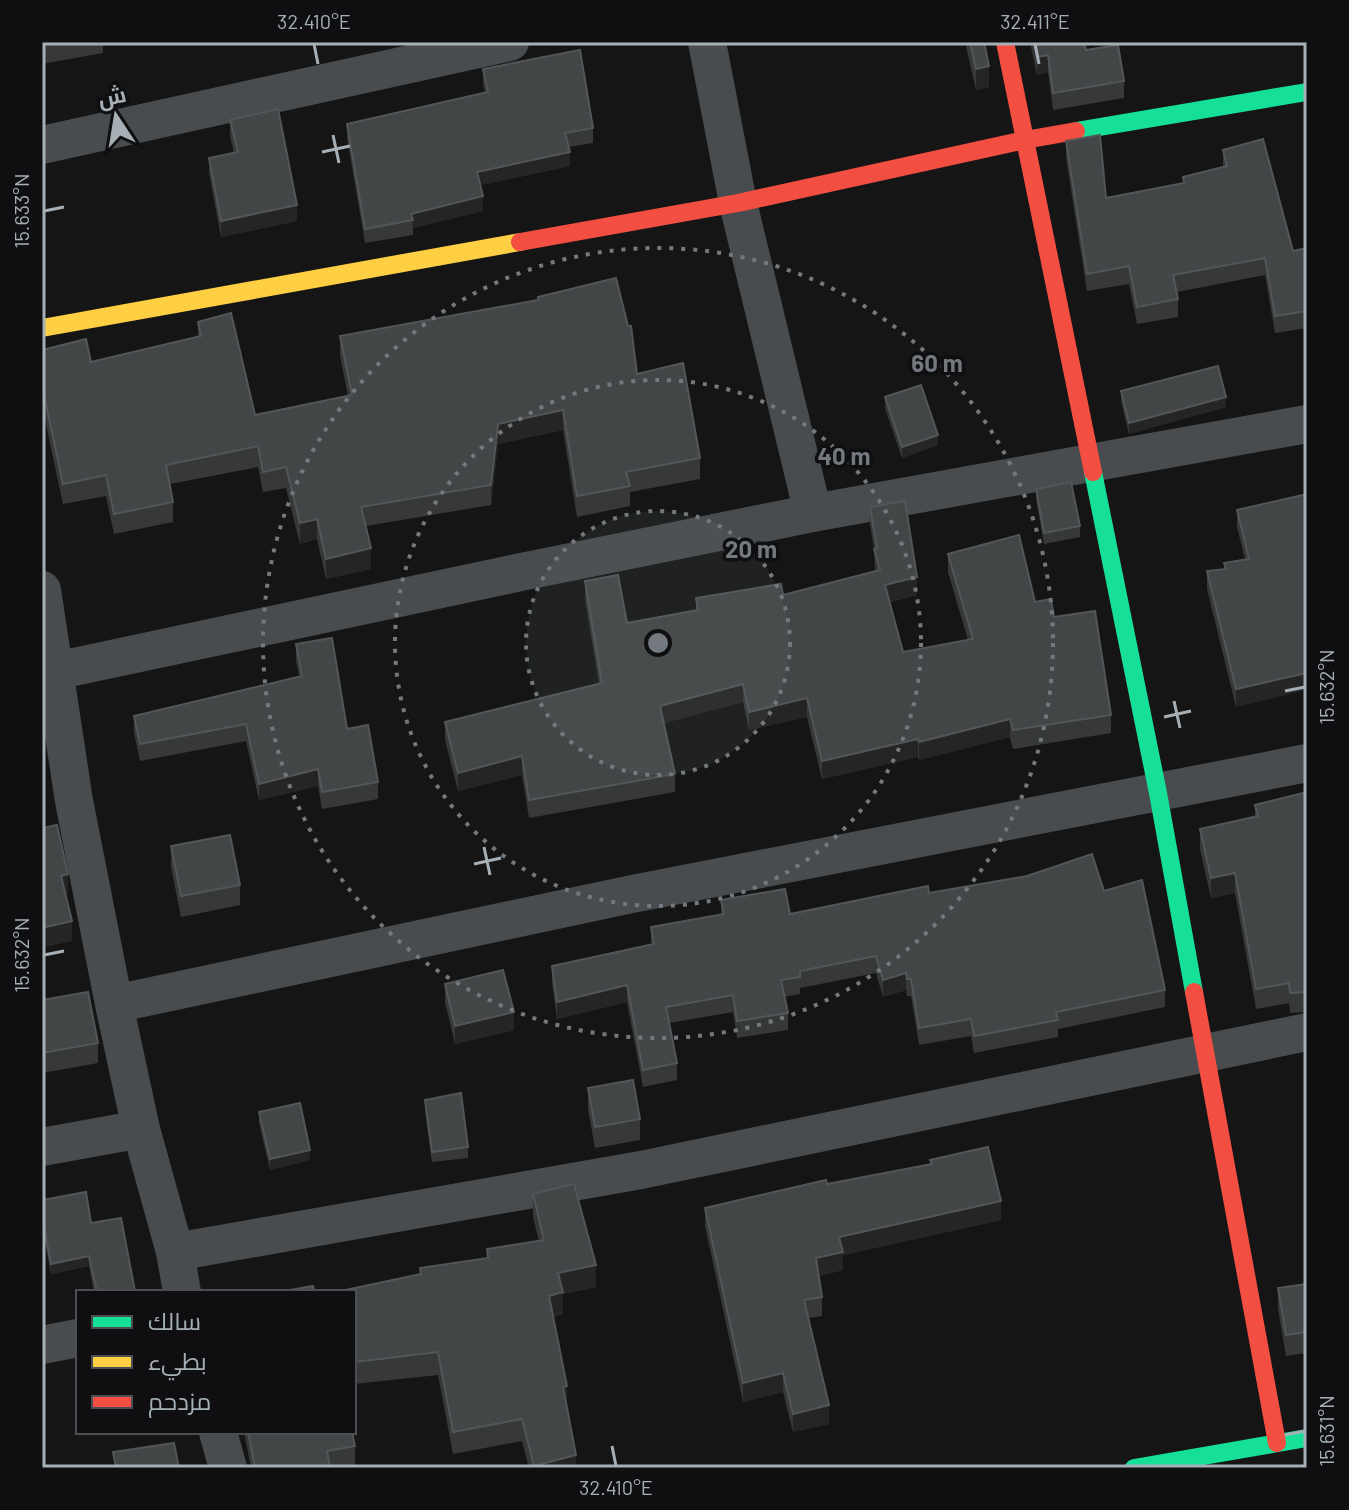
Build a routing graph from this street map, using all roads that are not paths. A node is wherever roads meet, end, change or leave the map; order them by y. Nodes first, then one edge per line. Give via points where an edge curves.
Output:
1 (510, 42) edge
2 (707, 42) edge
3 (1005, 42) edge
4 (1307, 92) edge
5 (1025, 140) junction
6 (42, 145) edge
7 (738, 203) junction
8 (42, 328) edge
9 (1307, 424) edge
10 (1090, 465) junction
11 (813, 513) junction
12 (42, 590) edge
13 (55, 671) junction
14 (1307, 763) edge
15 (1158, 793) junction
16 (58, 804) edge
17 (114, 1004) junction
18 (1307, 1032) edge
19 (1206, 1052) junction
20 (141, 1129) junction
21 (42, 1147) edge
22 (175, 1252) junction
23 (182, 1290) edge
24 (76, 1338) edge
25 (42, 1345) edge
26 (219, 1434) edge
27 (1307, 1438) edge
28 (1277, 1443) junction
29 (228, 1468) edge
30 (1134, 1468) edge

1 - 6 street
2 - 7 street
3 - 5 street
4 - 5 street
5 - 7 street
5 - 10 street
7 - 8 street
7 - 11 street
9 - 10 street
10 - 11 street
10 - 15 street
11 - 13 street
12 - 13 street
13 - 16 street
14 - 15 street
15 - 17 street via 632,894
15 - 19 street
16 - 17 street
17 - 20 street
18 - 19 street
19 - 22 street via 641,1170
19 - 28 street
20 - 21 street
20 - 22 street
22 - 23 street
24 - 25 street
26 - 29 street
27 - 28 street
28 - 30 street

